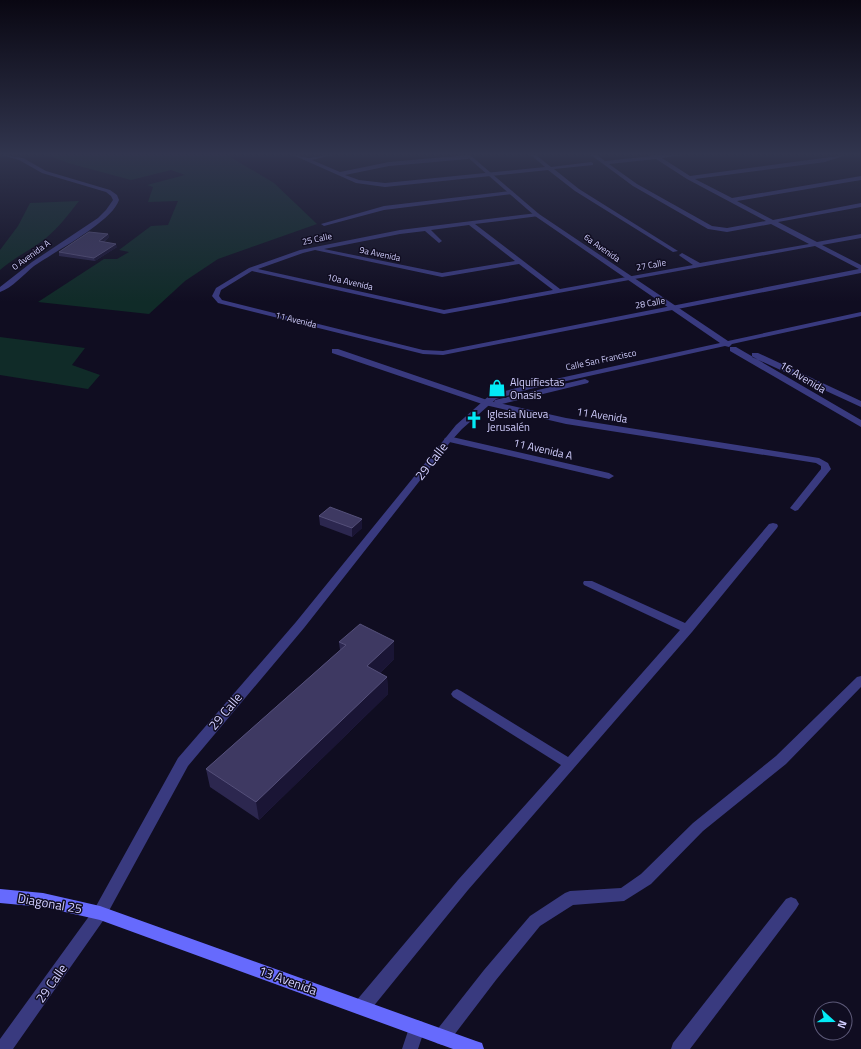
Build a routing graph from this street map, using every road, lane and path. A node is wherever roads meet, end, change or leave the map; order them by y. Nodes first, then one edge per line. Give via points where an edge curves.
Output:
1 (114, 204) edge
2 (421, 204) edge
3 (523, 204) edge
4 (599, 204) edge
5 (668, 204) edge
6 (738, 204) edge
7 (861, 205) edge
8 (537, 215) junction
9 (772, 221) junction
10 (324, 224) dead end
11 (470, 224) junction
12 (426, 229) junction
13 (861, 236) edge
14 (439, 241) dead end
15 (816, 244) junction
16 (314, 248) junction
17 (675, 251) dead end
18 (682, 255) dead end
19 (520, 262) junction
20 (699, 266) junction
21 (861, 268) edge
22 (251, 269) junction
23 (861, 271) edge
24 (629, 278) junction
25 (0, 290) edge
26 (558, 291) junction
27 (220, 302) joint
28 (674, 309) junction
29 (444, 312) joint
30 (861, 314) edge
31 (861, 320) edge
32 (726, 343) junction
33 (736, 348) junction
34 (335, 351) dead end
35 (443, 354) joint
36 (488, 403) junction
37 (861, 404) edge
38 (861, 424) edge
39 (448, 439) junction
40 (609, 476) dead end
41 (795, 508) dead end
42 (773, 526) dead end
43 (588, 583) dead end
44 (688, 629) junction
45 (861, 680) edge
46 (457, 694) dead end
47 (570, 764) junction
48 (0, 896) edge
49 (791, 904) dead end
50 (100, 913) junction
51 (362, 1007) junction
52 (417, 1028) junction
53 (442, 1037) junction
54 (4, 1049) edge
55 (410, 1049) edge
56 (476, 1049) edge
57 (679, 1049) edge

1 - 25 street, 0 Avenida A via 102,217 37,261
2 - 10 street via 384,208
3 - 8 street, 6a Avenida
4 - 17 street
5 - 9 street via 718,230
6 - 9 street
7 - 9 street
8 - 11 street, 25 Calle
8 - 24 street, 6a Avenida
9 - 15 street
11 - 12 street, 25 Calle
11 - 19 street
12 - 14 street
12 - 16 street, 25 Calle
13 - 15 street, 27 Calle
15 - 20 street, 27 Calle
15 - 21 street
16 - 19 street, 9a Avenida via 442,275
16 - 22 street, 25 Calle
18 - 20 street
19 - 26 street
20 - 24 street, 27 Calle
22 - 27 street, 25 Calle via 218,289 215,296
22 - 29 street, 10a Avenida
23 - 28 street, 28 Calle
24 - 26 street, 27 Calle
24 - 28 street, 6a Avenida
26 - 29 street, 27 Calle
27 - 35 street, 11 Avenida via 423,352
28 - 32 street, 6a Avenida
28 - 35 street, 28 Calle
30 - 32 street, Calle San Francisco
31 - 33 street, Calle San Francisco
32 - 33 street, 6a Avenida
32 - 36 street, Calle San Francisco via 528,387 493,397
33 - 36 street, Calle San Francisco
33 - 37 street
33 - 38 street, 16 Avenida
34 - 36 street, 11 Avenida
36 - 39 street, 29 Calle via 474,412
36 - 41 street, 11 Avenida via 566,421 819,461 826,469
39 - 40 street, 11 Avenida A
39 - 50 street, 29 Calle via 300,625 183,762
42 - 44 street
43 - 44 street
44 - 47 street
45 - 53 street via 780,760 698,827 646,879 624,894 570,898 536,921
46 - 47 street
47 - 51 street via 478,868
48 - 50 main road, Diagonal 25 via 43,900
49 - 57 street
50 - 51 main road, 13 Avenida
50 - 54 street, 29 Calle
51 - 52 main road, 13 Avenida
52 - 53 main road, 13 Avenida
52 - 55 street
53 - 56 main road, 13 Avenida

